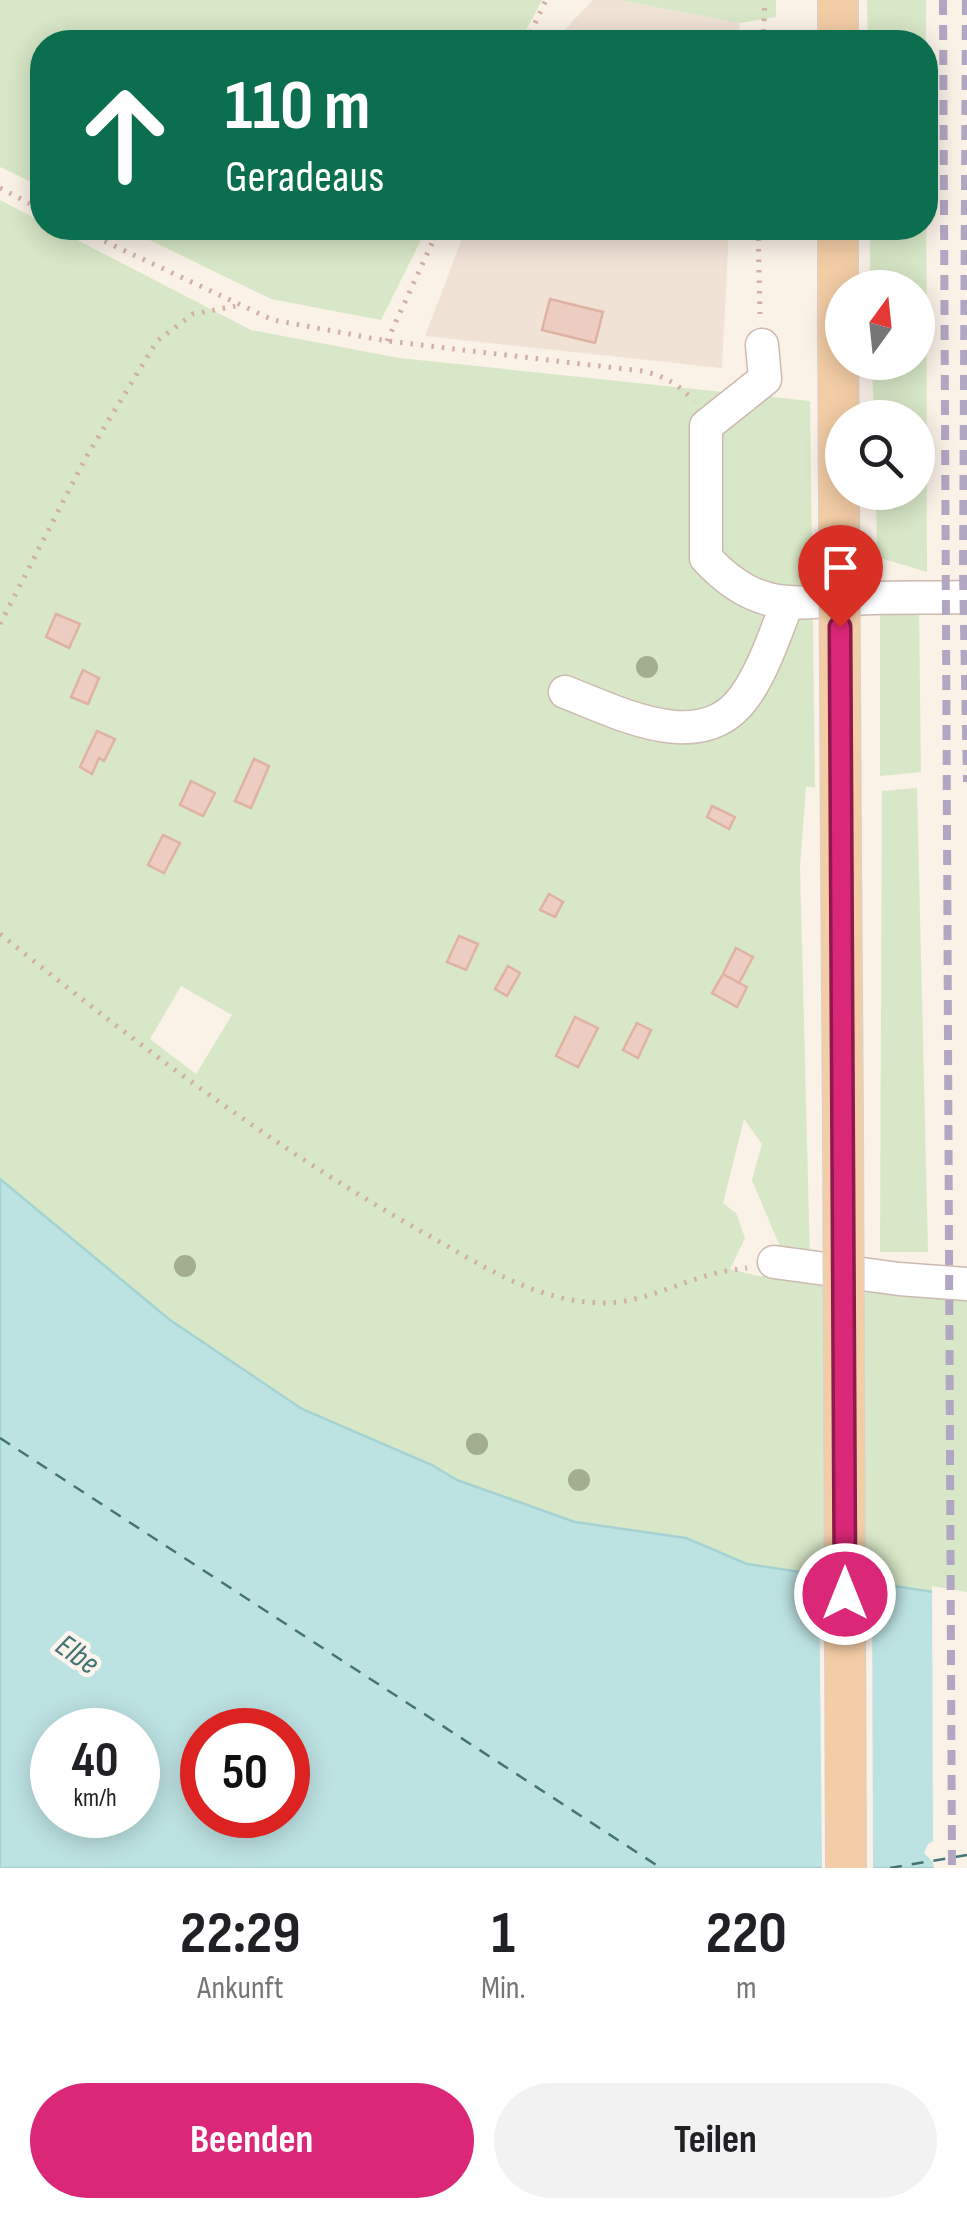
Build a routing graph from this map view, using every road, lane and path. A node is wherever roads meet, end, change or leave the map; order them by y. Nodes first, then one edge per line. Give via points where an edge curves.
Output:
1 (546, 0) edge
2 (764, 0) edge
3 (838, 0) edge
4 (532, 30) edge
5 (763, 30) edge
6 (838, 30) edge
7 (0, 188) edge
8 (30, 204) edge
9 (101, 240) edge
10 (434, 240) edge
11 (758, 240) edge
12 (838, 240) edge
13 (239, 305) junction
14 (386, 340) junction
15 (762, 345) joint
16 (706, 426) junction
17 (967, 597) edge
18 (788, 604) junction
19 (0, 624) edge
20 (565, 692) dead end
21 (0, 934) edge
22 (774, 1262) joint
23 (967, 1284) edge
24 (846, 1868) edge

1 - 4 path
2 - 5 path
3 - 6 main road
7 - 8 path
9 - 13 path
10 - 14 path
11 - 15 path
12 - 24 main road, bridge
13 - 14 path via 273,320
13 - 19 path via 193,314 157,341 85,459
14 - 16 path via 663,376 697,404
15 - 16 lane via 765,379
16 - 18 lane via 706,558 724,578
17 - 18 lane
18 - 20 lane via 744,698 719,720 654,726
21 - 22 path via 181,1077 375,1206 512,1282 563,1300 604,1304
22 - 23 lane

